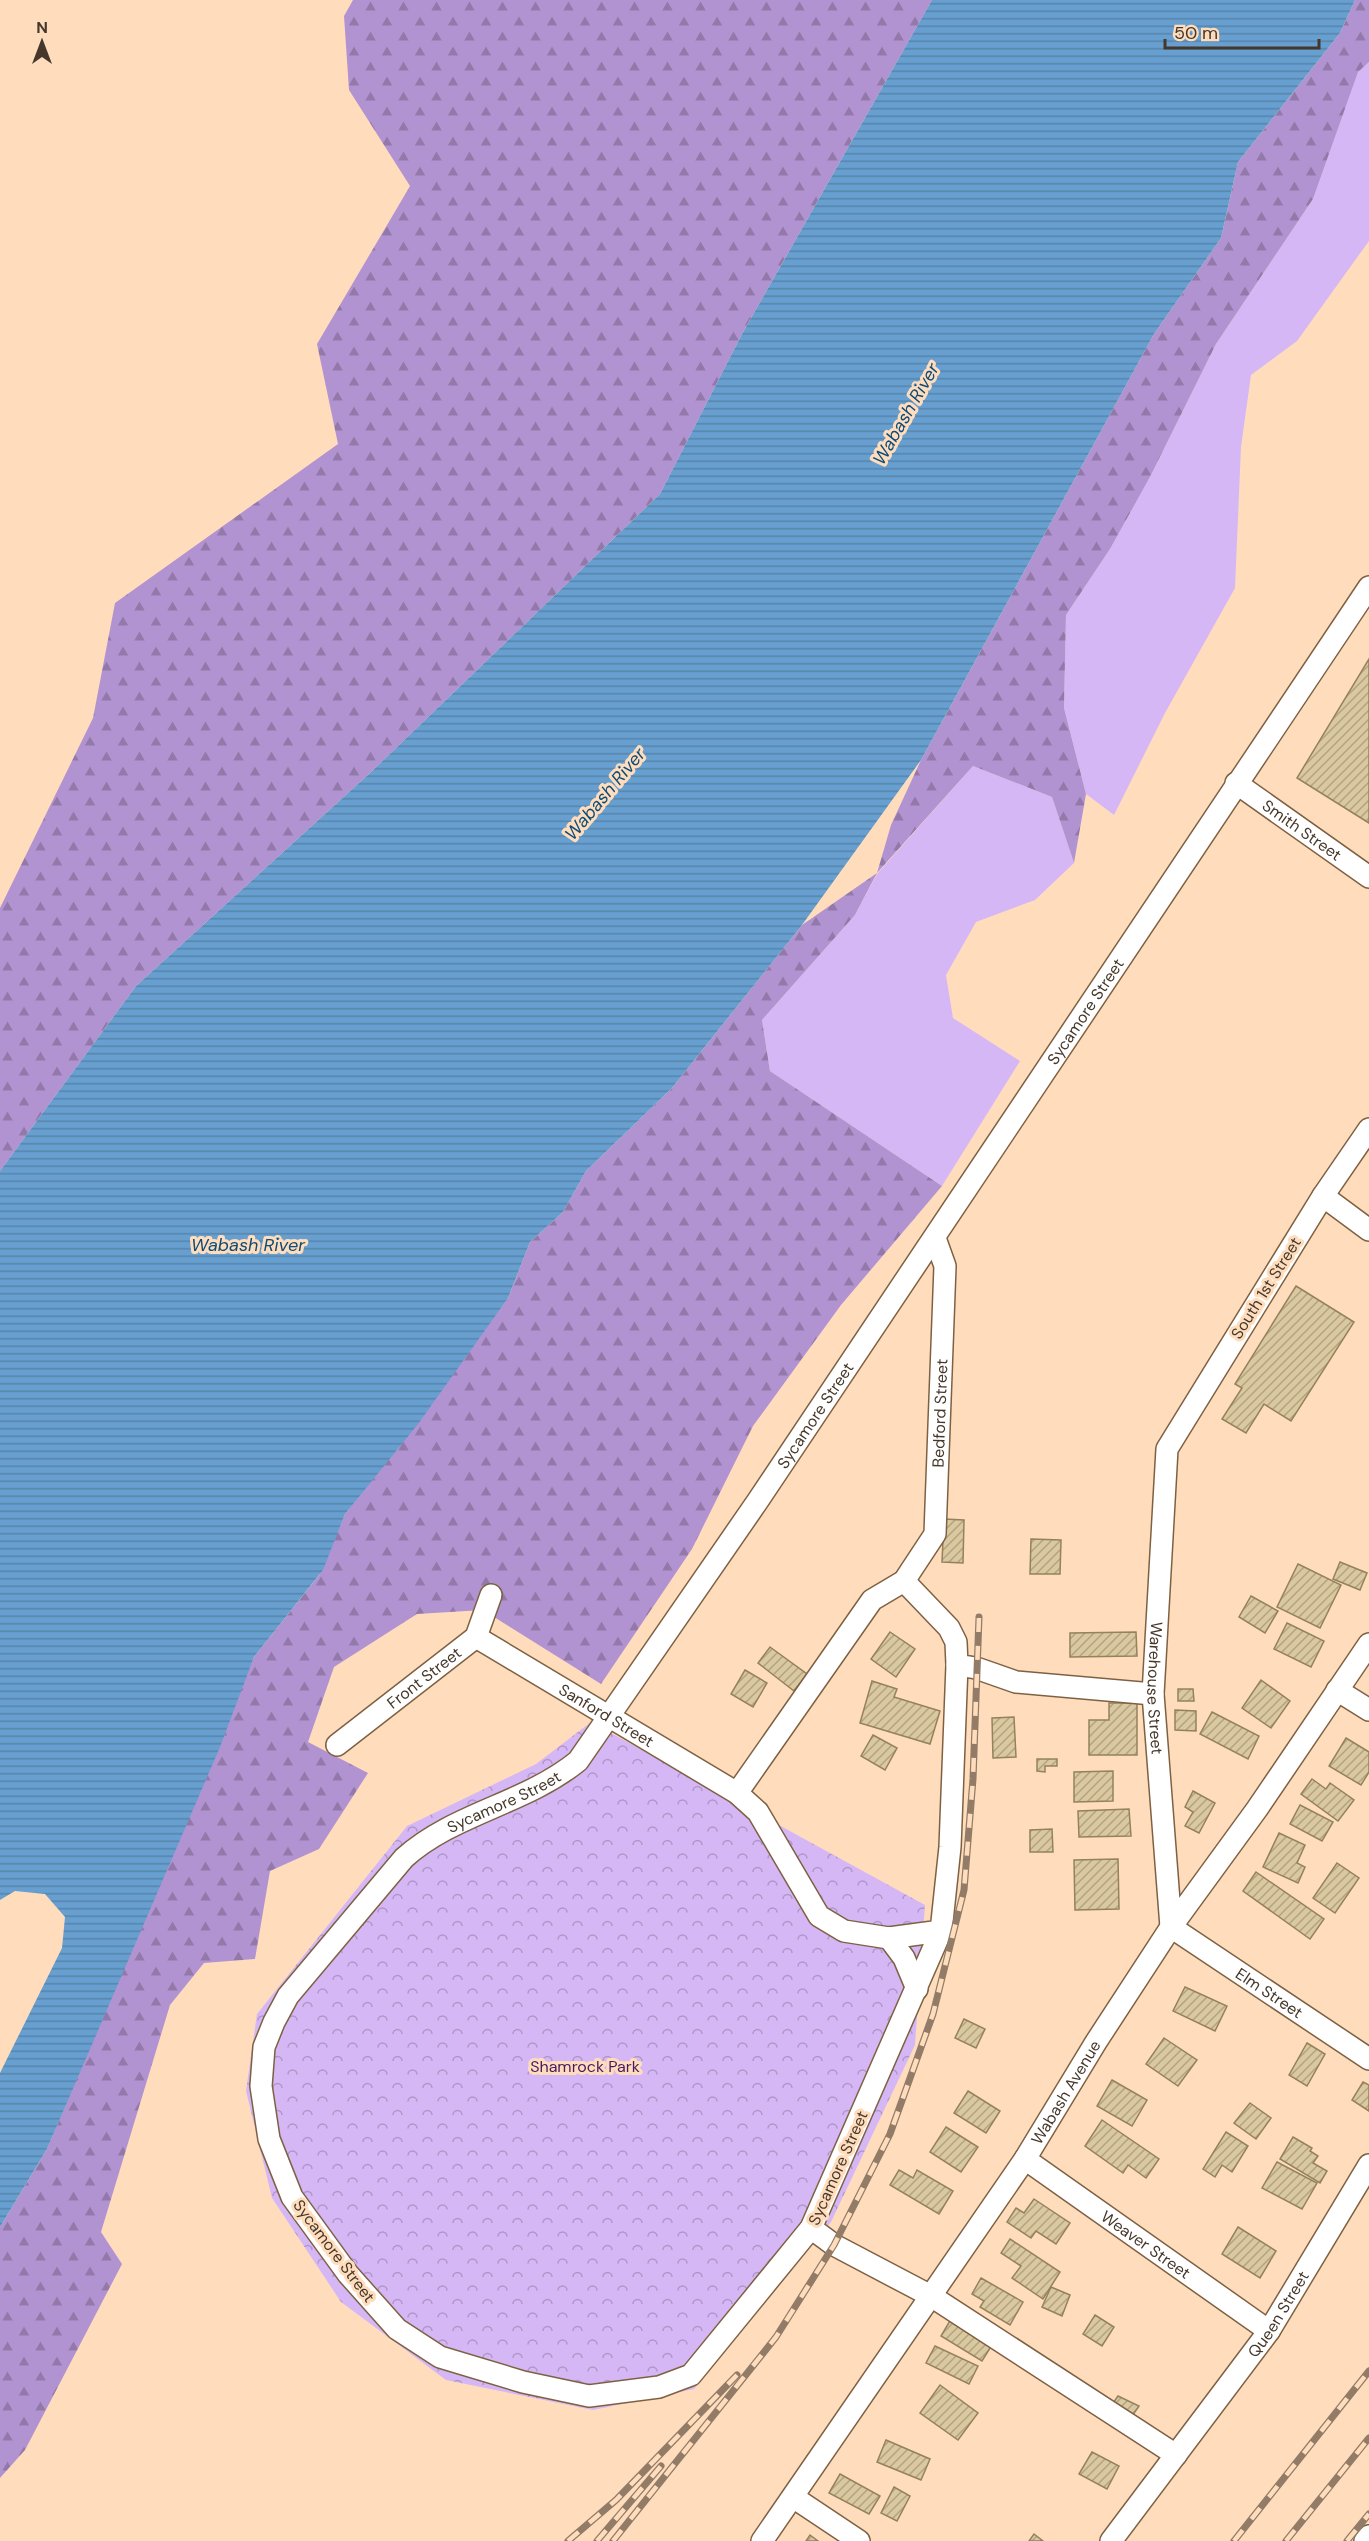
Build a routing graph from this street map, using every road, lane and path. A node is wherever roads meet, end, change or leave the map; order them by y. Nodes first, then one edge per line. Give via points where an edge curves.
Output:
1 (1369, 587) edge
2 (1236, 783) junction
3 (1369, 878) edge
4 (1369, 1129) edge
5 (1323, 1196) junction
6 (1369, 1230) edge
7 (935, 1238) junction
8 (1167, 1449) joint
9 (904, 1581) junction
10 (491, 1595) dead end
11 (476, 1637) junction
12 (1369, 1644) edge
13 (957, 1665) junction
14 (1337, 1690) junction
15 (1153, 1694) junction
16 (1369, 1710) edge
17 (607, 1718) junction
18 (337, 1745) dead end
19 (737, 1793) junction
20 (1172, 1927) junction
21 (941, 1931) junction
22 (889, 1938) junction
23 (917, 1989) junction
24 (1369, 2059) edge
25 (1024, 2159) junction
26 (1369, 2165) edge
27 (811, 2229) junction
28 (931, 2296) junction
29 (1269, 2331) junction
30 (1176, 2455) junction
31 (793, 2497) junction
32 (1369, 2536) edge
33 (762, 2541) edge
34 (859, 2541) edge
35 (1111, 2541) edge
36 (1365, 2541) edge

1 - 2 street, Sycamore Street
2 - 3 street, Smith Street
2 - 7 street, Sycamore Street
4 - 5 street, South 1st Street
5 - 6 street
5 - 8 street, South 1st Street
7 - 9 street, Bedford Street via 945,1266 935,1534
7 - 17 street, Sycamore Street
8 - 15 street, Warehouse Street
9 - 13 street via 949,1628 956,1642
9 - 19 street, Bedford Street via 872,1600
10 - 11 street, Front Street
11 - 17 street, Sanford Street
11 - 18 street, Front Street
12 - 14 street, Wabash Avenue
13 - 15 street via 1016,1682
13 - 21 street, Sycamore Street via 950,1847
14 - 16 street
14 - 20 street, Wabash Avenue
15 - 20 street, Warehouse Street
17 - 19 street, Sanford Street
17 - 27 street, Sycamore Street via 578,1761 561,1774 523,1796 424,1840 404,1858 288,1996 264,2047 261,2086 269,2139 292,2197 348,2274 397,2329 440,2357 523,2382 589,2396 659,2387 691,2375
19 - 22 street, Sanford Street via 758,1812 819,1916 844,1931
20 - 24 street, Elm Street
20 - 25 street, Wabash Avenue
21 - 22 street, Sanford Street
21 - 23 street, Sycamore Street
22 - 23 street via 904,1958
23 - 27 street, Sycamore Street
25 - 28 street, Wabash Avenue
25 - 29 street, Weaver Street
26 - 29 street, Queen Street
27 - 28 street
28 - 30 street
28 - 31 street, Wabash Avenue
29 - 30 street, Queen Street
30 - 35 street, Queen Street
31 - 33 street, Wabash Avenue
31 - 34 street
32 - 36 street

